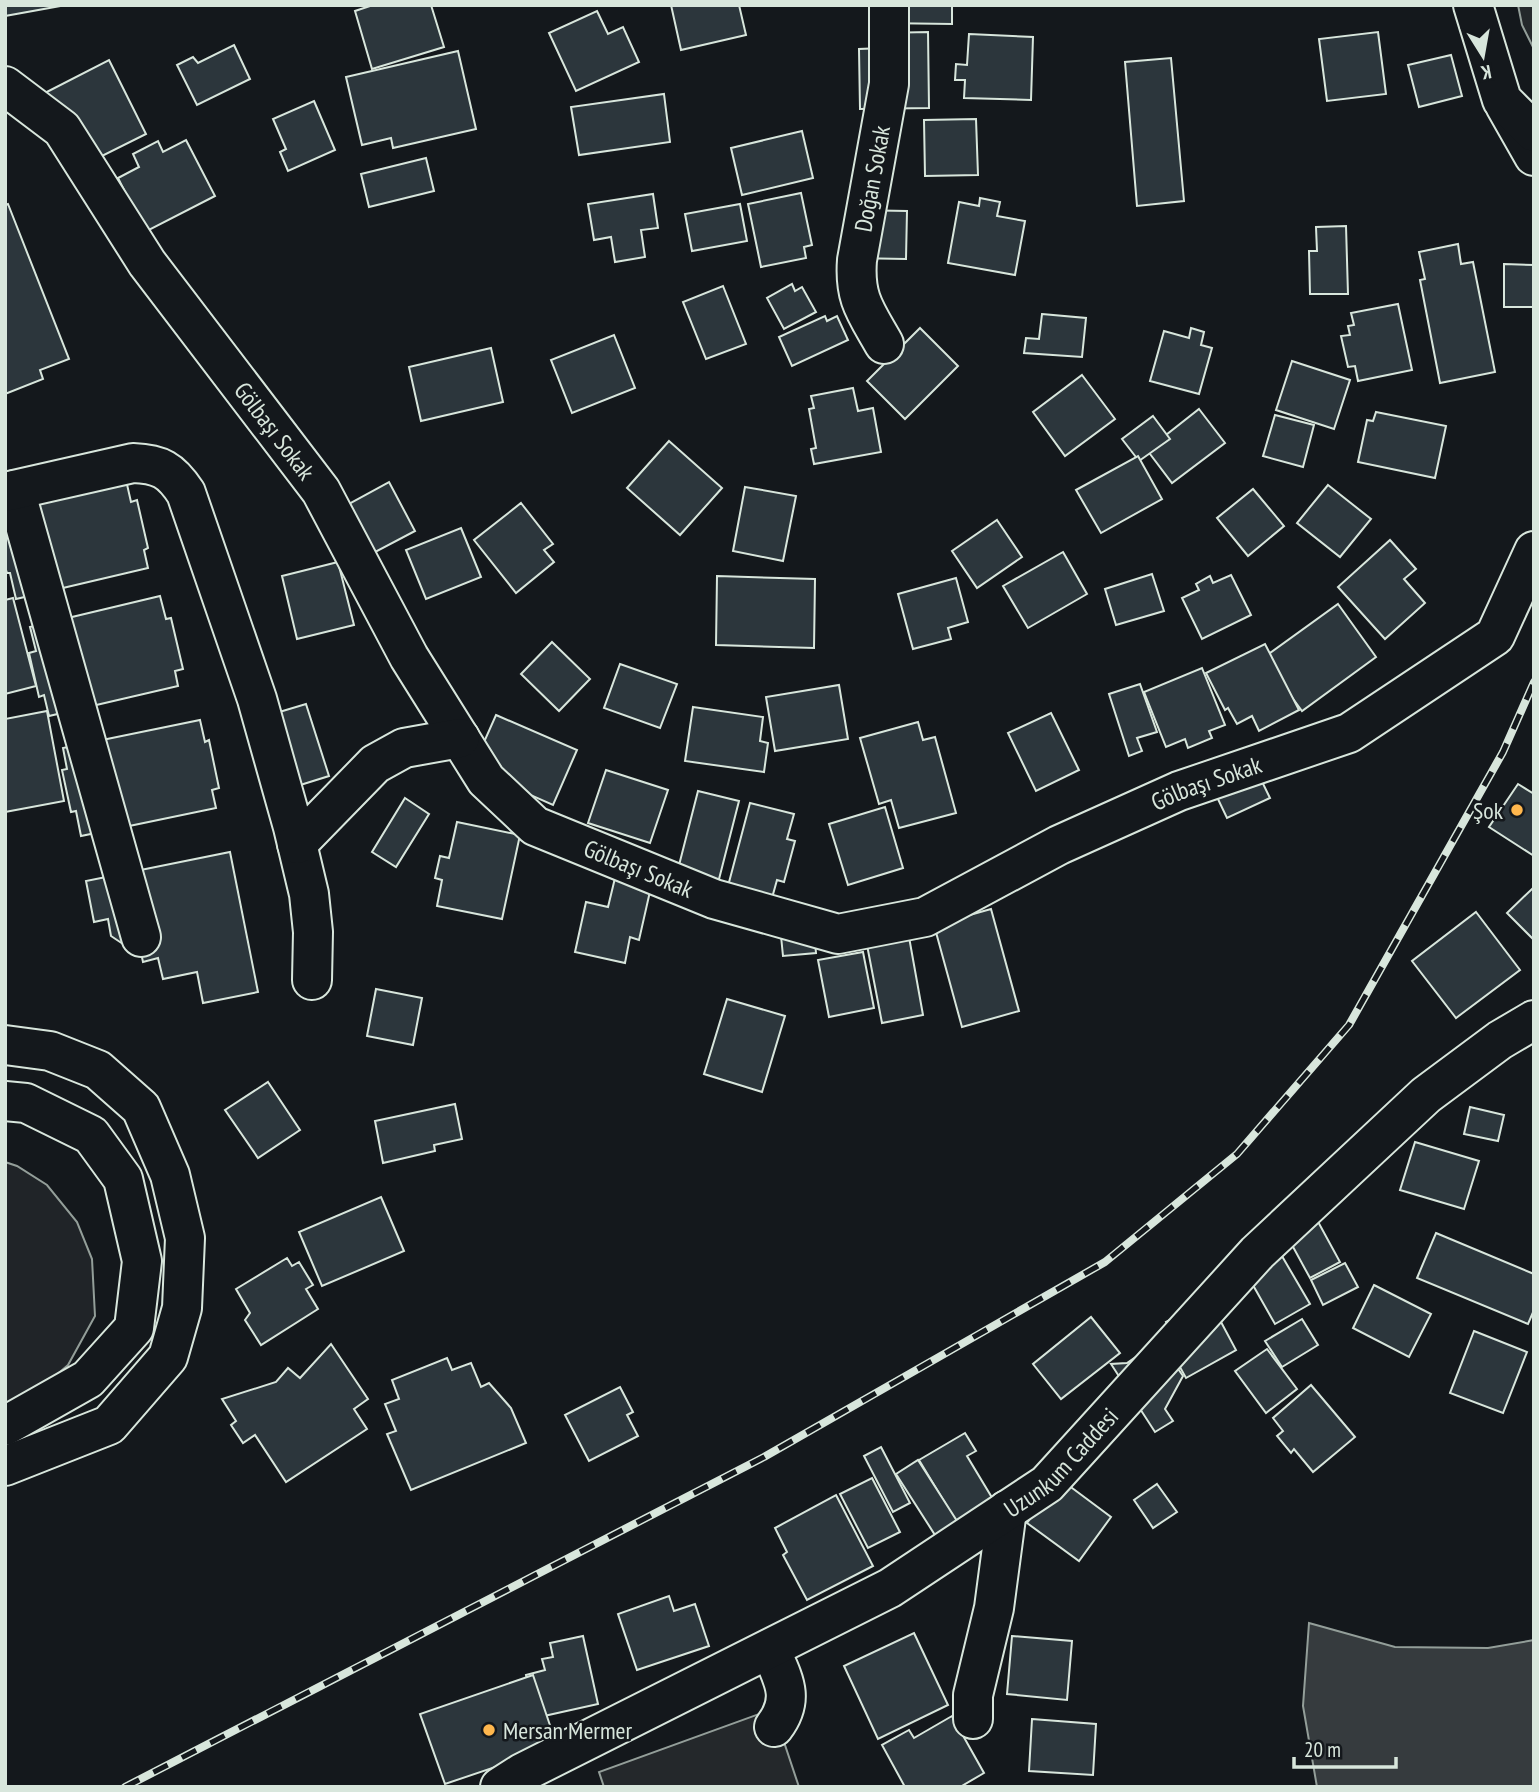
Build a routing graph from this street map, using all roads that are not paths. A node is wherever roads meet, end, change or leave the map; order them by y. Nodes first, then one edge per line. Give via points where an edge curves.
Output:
1 (888, 5) edge
2 (1473, 5) edge
3 (5, 86) edge
4 (1502, 100) junction
5 (1534, 132) edge
6 (1534, 156) edge
7 (884, 344) dead end
8 (10, 491) edge
9 (1534, 551) edge
10 (460, 738) junction
11 (297, 844) junction
12 (141, 937) dead end
13 (312, 980) dead end
14 (1534, 1020) edge
15 (5, 1045) edge
16 (5, 1101) edge
17 (5, 1426) edge
18 (5, 1466) edge
19 (1007, 1510) junction
20 (770, 1649) junction
21 (973, 1719) dead end
22 (775, 1727) dead end
23 (500, 1787) edge

1 - 7 main road, Doğan Sokak via 889,84 856,282 861,303
2 - 4 main road
3 - 10 main road, Gölbaşı Sokak via 62,128 146,263 321,491 409,657
4 - 5 main road
4 - 6 main road
8 - 11 main road via 133,463 151,464 176,478 186,493 257,699
8 - 12 main road
9 - 10 main road, Gölbaşı Sokak via 1494,636 1349,733 1179,790 1059,845 925,917 838,934 714,899 535,826 486,780
10 - 11 main road via 404,748 375,764
11 - 13 main road via 311,906
14 - 19 main road, Uzunkum Caddesi via 1426,1095 1257,1253 1047,1484
15 - 18 main road via 50,1051 98,1070 141,1108 170,1175 185,1238 182,1308 168,1357 109,1425
16 - 17 main road via 26,1103 91,1135 123,1179 142,1261 134,1328 88,1380
19 - 20 main road, Uzunkum Caddesi via 890,1588
19 - 21 main road via 994,1608 973,1695
20 - 22 main road via 786,1693 786,1707
20 - 23 main road, Uzunkum Caddesi

